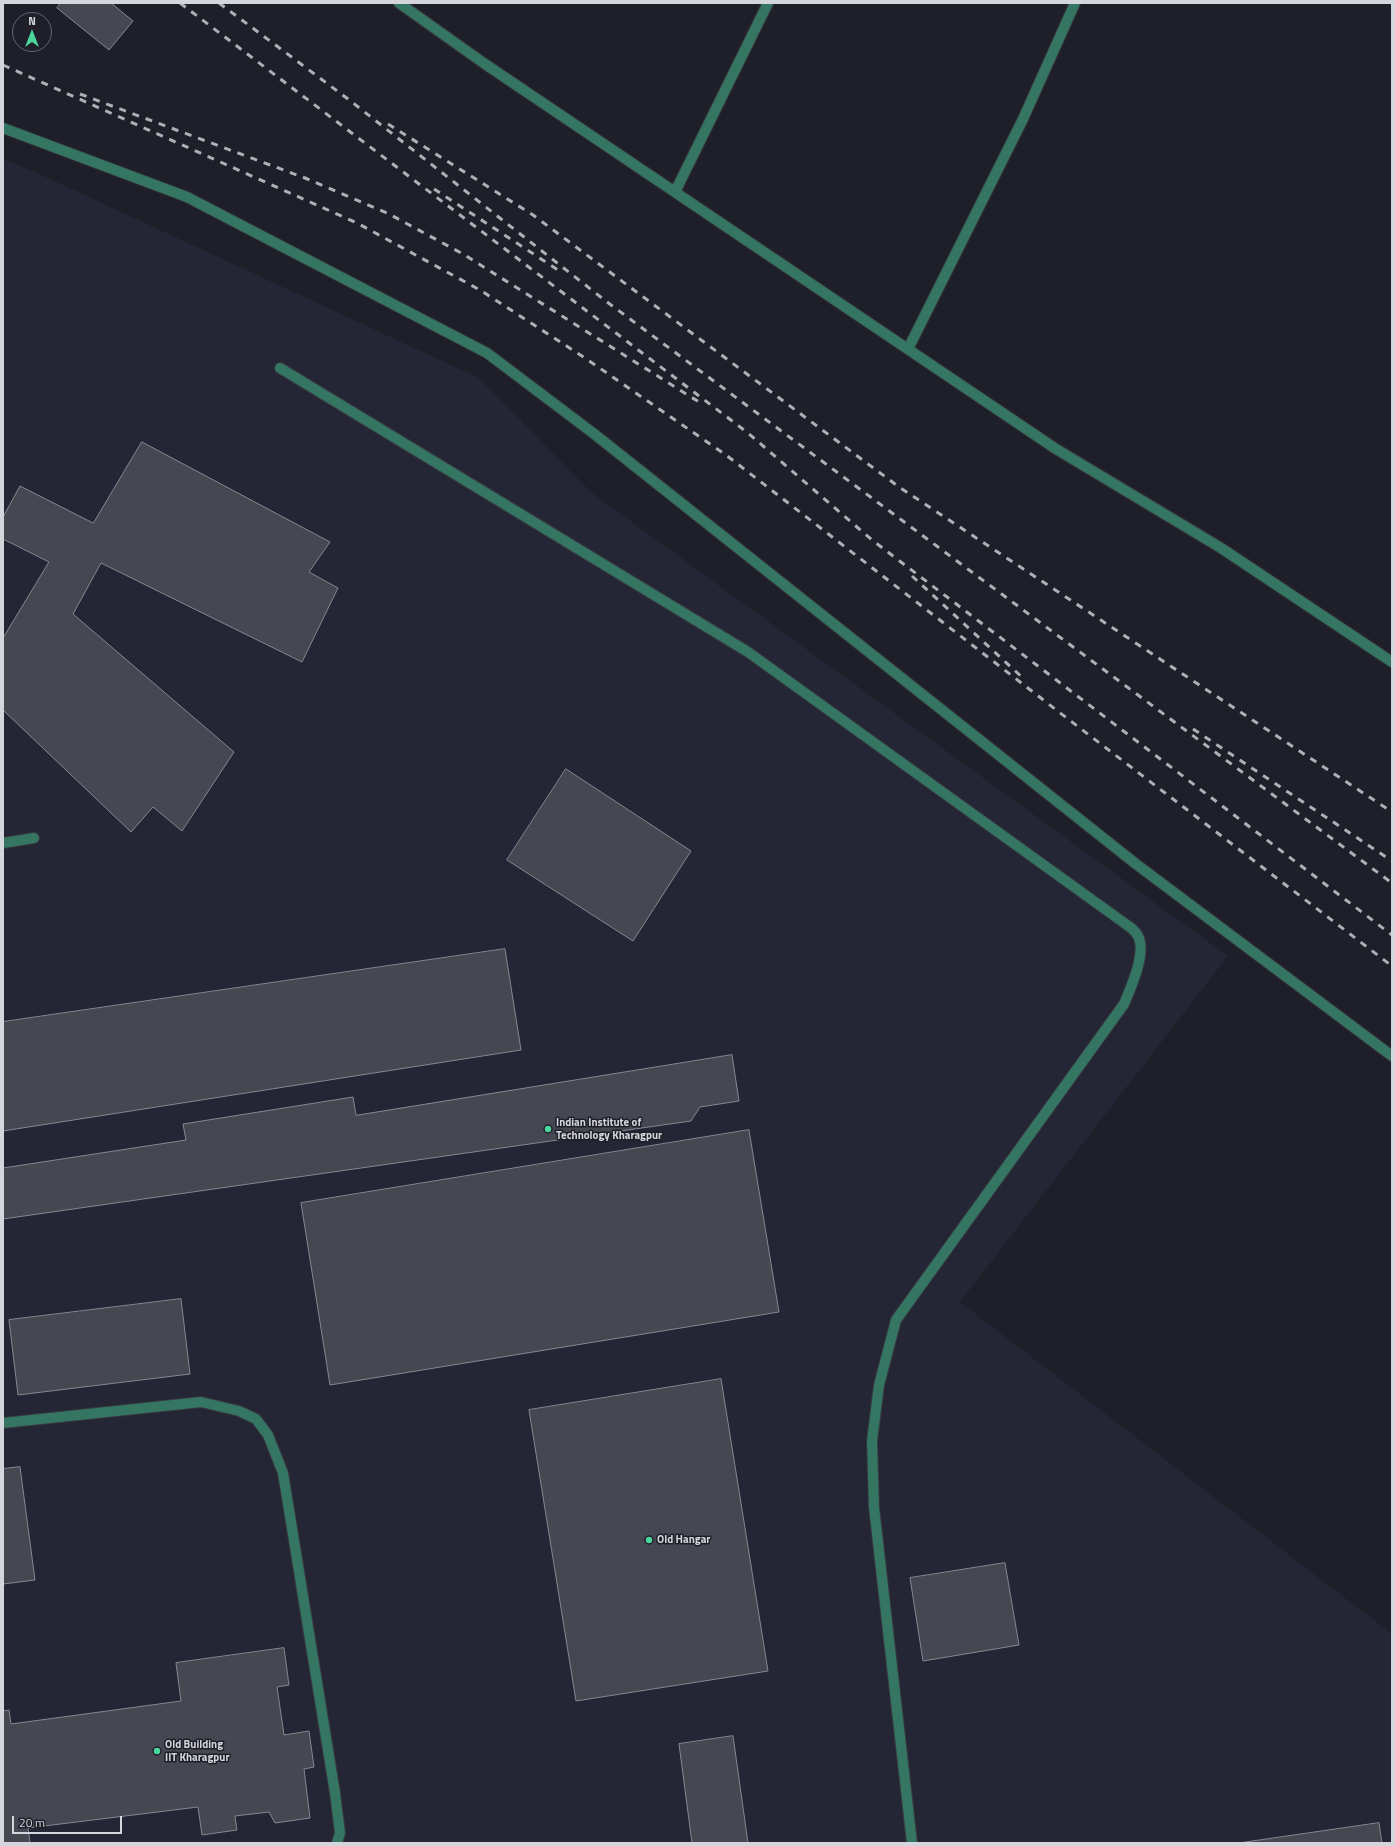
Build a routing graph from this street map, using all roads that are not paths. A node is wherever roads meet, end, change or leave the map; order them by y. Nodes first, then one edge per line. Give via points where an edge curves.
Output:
1 (399, 3) edge
2 (768, 3) edge
3 (1075, 3) edge
4 (3, 128) edge
5 (675, 192) junction
6 (908, 349) junction
7 (280, 368) dead end
8 (1392, 662) edge
9 (34, 838) dead end
10 (3, 843) edge
11 (1392, 1056) edge
12 (3, 1423) edge
13 (337, 1843) edge
14 (912, 1843) edge

1 - 5 street via 484,64
2 - 5 street
3 - 6 street via 1023,120
4 - 11 street via 187,197 487,353 593,433 1136,864
5 - 6 street
6 - 8 street via 1056,449 1221,548
7 - 14 street via 748,652 1137,934 1140,948 1137,971 1124,1004 896,1320 879,1385 872,1441 874,1507
9 - 10 street
12 - 13 street via 201,1402 239,1411 256,1419 268,1435 285,1481 335,1793 340,1833

